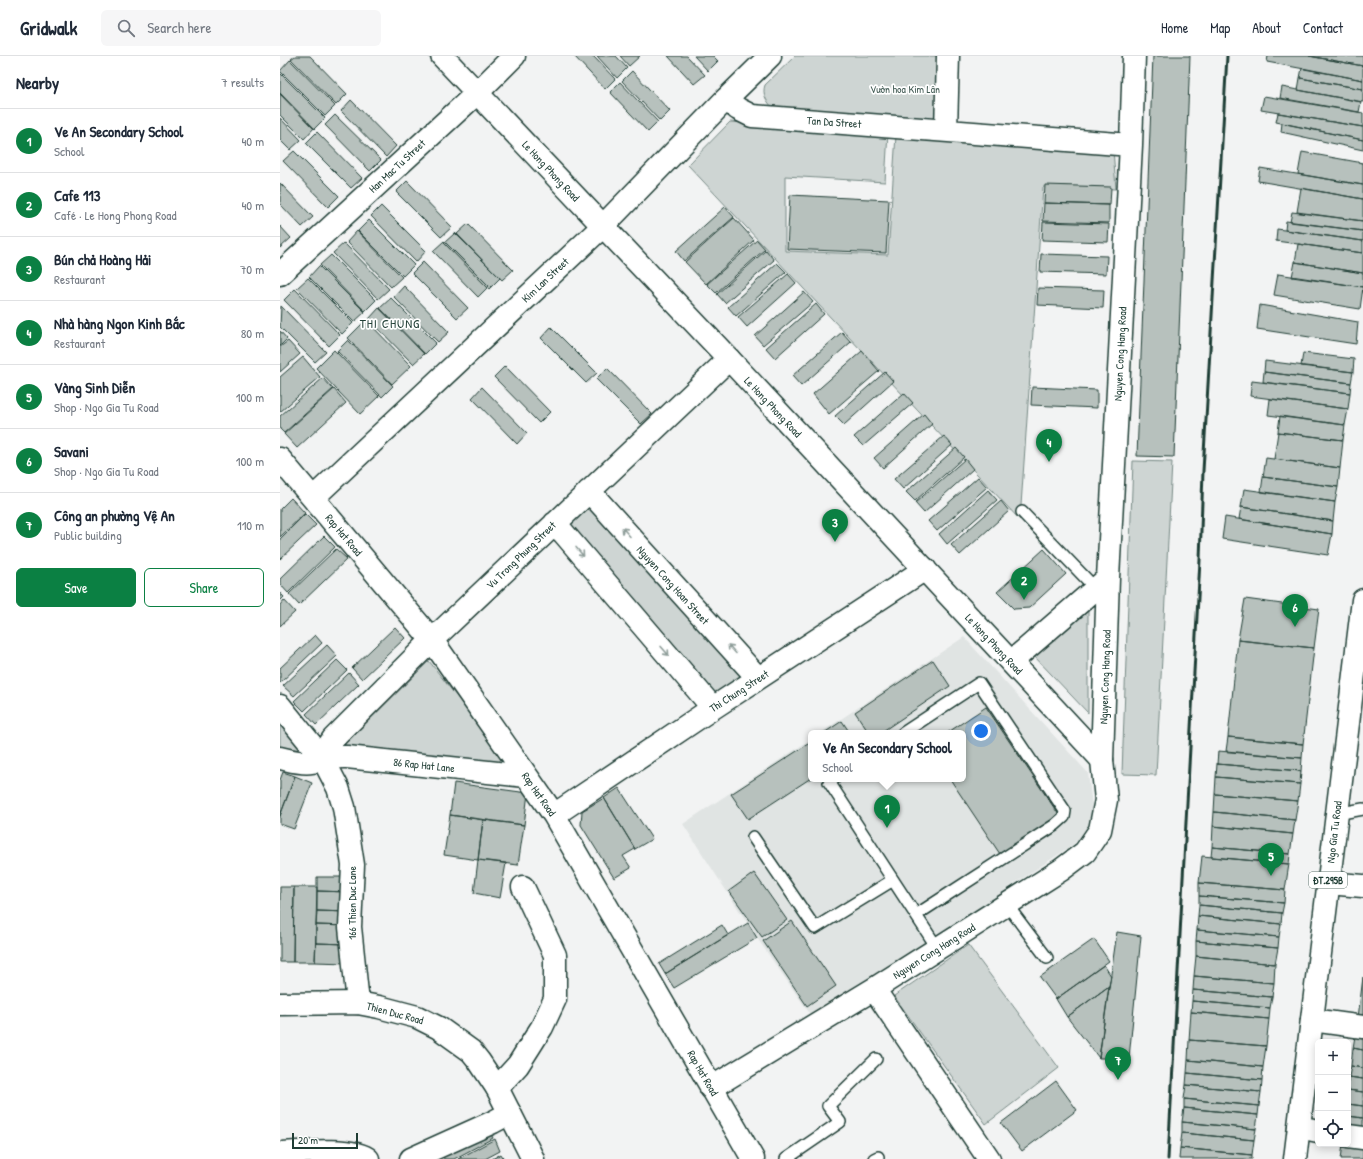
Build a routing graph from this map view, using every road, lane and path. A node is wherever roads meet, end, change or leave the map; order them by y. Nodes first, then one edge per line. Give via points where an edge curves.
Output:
1 (442, 56) edge
2 (514, 56) edge
3 (770, 56) edge
4 (948, 56) edge
5 (1134, 56) edge
6 (477, 92) junction
7 (726, 99) junction
8 (946, 130) junction
9 (1131, 145) junction
10 (603, 226) junction
11 (280, 274) edge
12 (729, 359) junction
13 (280, 459) edge
14 (589, 491) junction
15 (313, 498) junction
16 (1022, 512) dead end
17 (555, 523) junction
18 (925, 569) junction
19 (1102, 583) junction
20 (1363, 603) edge
21 (432, 640) junction
22 (1011, 662) junction
23 (758, 678) junction
24 (280, 706) edge
25 (713, 708) junction
26 (907, 730) edge
27 (280, 758) edge
28 (323, 759) junction
29 (1102, 760) junction
30 (526, 776) junction
31 (829, 782) edge
32 (1363, 809) edge
33 (1336, 814) junction
34 (554, 815) junction
35 (753, 838) dead end
36 (893, 880) junction
37 (1328, 883) junction
38 (1363, 886) edge
39 (523, 887) dead end
40 (1007, 905) junction
41 (916, 915) junction
42 (938, 949) junction
43 (1047, 958) dead end
44 (874, 989) junction
45 (358, 1003) junction
46 (280, 1004) edge
47 (1312, 1020) junction
48 (1363, 1028) edge
49 (876, 1058) dead end
50 (497, 1088) junction
51 (711, 1088) junction
52 (510, 1113) junction
53 (1308, 1129) edge
54 (1351, 1136) edge
55 (1363, 1138) edge
56 (280, 1152) edge
57 (368, 1159) edge
58 (411, 1159) edge
59 (533, 1159) edge
60 (753, 1159) edge
61 (786, 1159) edge
62 (989, 1159) edge
63 (1296, 1159) edge

1 - 6 street, Le Hong Phong Road
2 - 6 street, Han Mac Tu Street
3 - 7 street, Kim Lan Street
4 - 8 street
5 - 9 street, Nguyen Cong Hang Road
6 - 10 street, Le Hong Phong Road
6 - 11 street, Han Mac Tu Street
7 - 8 street, Tan Da Street via 752,116
7 - 10 street, Kim Lan Street
8 - 9 street, Tan Da Street
9 - 19 street, Nguyen Cong Hang Road
10 - 12 street, Le Hong Phong Road
10 - 15 street, Kim Lan Street
12 - 14 street, Vu Trong Phung Street
12 - 18 street, Le Hong Phong Road
13 - 15 street, Rap Hat Road
14 - 17 street, Vu Trong Phung Street
23 -> 14 street, Nguyen Cong Hoan Street
15 - 21 street, Rap Hat Road
16 - 19 lane
17 - 21 street, Vu Trong Phung Street
17 -> 25 street
18 - 22 street, Le Hong Phong Road
18 - 23 street, Thi Chung Street
19 - 22 street
19 - 29 street, Nguyen Cong Hang Road
20 - 33 street, Ngo Gia Tu Road / ĐT.295B
21 - 28 street, Vu Trong Phung Street via 333,739
21 - 30 street, Rap Hat Road
22 - 29 street, Le Hong Phong Road
23 - 25 street, Thi Chung Street
24 - 28 street, 166 Thien Duc Lane
25 - 34 street, Thi Chung Street
26 - 41 lane via 979,682 1065,811 1064,817 1055,825
27 - 28 street, 86 Rap Hat Lane via 310,763
28 - 30 street, 86 Rap Hat Lane via 336,756
28 - 45 street, 166 Thien Duc Lane via 338,788 344,807 353,865 350,927
29 - 40 street, Nguyen Cong Hang Road via 1106,800 1100,830 1085,852
30 - 34 street, Rap Hat Road
31 - 36 lane
32 - 33 lane
33 - 37 street, Ngo Gia Tu Road / ĐT.295B
34 - 51 street, Rap Hat Road
35 - 36 lane via 815,928
36 - 41 lane
37 - 38 street
37 - 47 street, Ngo Gia Tu Road / ĐT.295B
39 - 50 street via 555,956 555,999 542,1027 526,1052
40 - 42 street, Nguyen Cong Hang Road
40 - 43 lane
41 - 42 lane
42 - 44 street, Nguyen Cong Hang Road
44 - 51 street, Nguyen Cong Hang Road
44 - 62 street
45 - 46 street, Thien Duc Road
45 - 50 street, Thien Duc Road via 417,1017 439,1028 471,1051
47 - 48 street
47 - 53 street, Ngo Gia Tu Road / ĐT.295B
49 - 61 lane via 828,1106 840,1122
50 - 52 street, Thien Duc Road
51 - 60 street, Rap Hat Road
52 - 58 street
52 - 59 street, Thien Duc Road
53 - 63 street, Ngo Gia Tu Road / ĐT.295B
54 - 55 street
56 - 57 street via 347,1152

